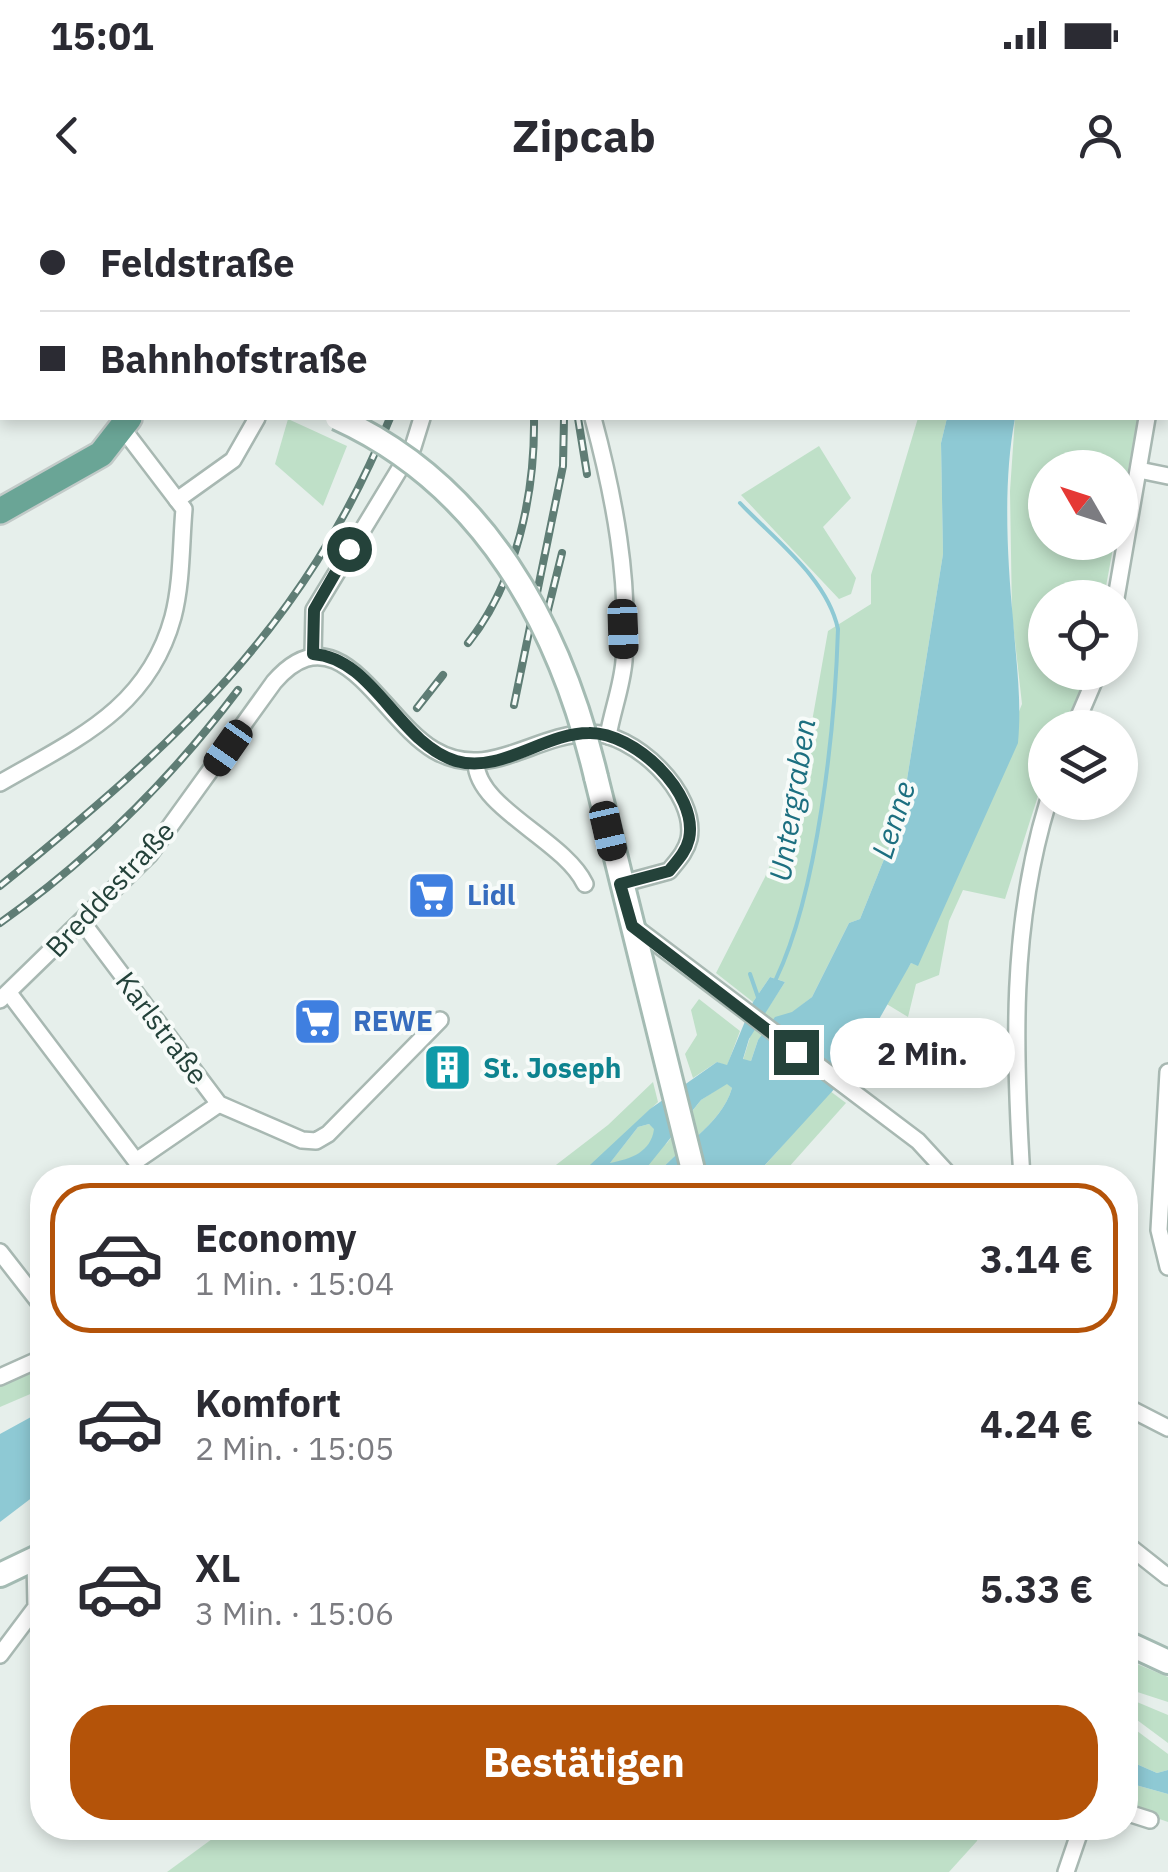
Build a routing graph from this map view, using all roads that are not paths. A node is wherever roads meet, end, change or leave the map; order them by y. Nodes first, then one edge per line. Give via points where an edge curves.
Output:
1 (256, 420) edge
2 (341, 420) edge
3 (421, 420) edge
4 (594, 420) edge
5 (1148, 420) edge
6 (122, 421) edge
7 (1139, 470) junction
8 (1168, 476) edge
9 (180, 504) junction
10 (0, 511) edge
11 (1119, 580) edge
12 (313, 654) junction
13 (608, 736) junction
14 (476, 763) junction
15 (0, 783) edge
16 (1044, 820) edge
17 (585, 884) dead end
18 (620, 884) junction
19 (83, 923) junction
20 (632, 926) junction
21 (4, 997) edge
22 (440, 1020) dead end
23 (1168, 1072) edge
24 (219, 1104) junction
25 (1166, 1125) edge
26 (692, 1165) edge
27 (940, 1165) edge
28 (1021, 1165) edge
29 (0, 1252) edge
30 (1168, 1266) edge
31 (30, 1291) edge
32 (30, 1363) edge
33 (0, 1377) edge
34 (1138, 1413) edge
35 (1168, 1428) edge
36 (1138, 1553) edge
37 (30, 1561) edge
38 (0, 1575) edge
39 (1168, 1576) edge
40 (30, 1615) edge
41 (1138, 1648) edge
42 (0, 1655) edge
43 (1168, 1662) edge
44 (1138, 1816) edge
45 (1150, 1820) dead end
46 (1078, 1840) edge
47 (1066, 1872) edge

1 - 9 street via 233,460
2 - 18 main road, bridge via 432,477 504,555 539,612 596,776
3 - 12 street via 413,448 314,610
4 - 13 street via 621,563 624,662
5 - 7 street
6 - 9 street
6 - 10 main road via 101,454
7 - 8 street
7 - 11 street
9 - 15 street via 174,614 149,670 124,706
12 - 14 street via 350,668 431,749
12 - 19 street, Breddestraße via 290,664 274,682 174,824
13 - 14 street via 590,732
13 - 18 street via 655,766 690,821 684,853 669,871
14 - 17 street via 484,790 555,848
16 - 28 street via 1024,902 1018,966
18 - 20 main road
19 - 21 street, Breddestraße
19 - 24 street, Karlstraße
20 - 26 main road
20 - 27 street via 918,1141
21 - 24 street via 136,1161
22 - 24 street, Karlstraße via 316,1140
23 - 25 street
25 - 30 street via 1159,1230
29 - 31 street
32 - 33 street
34 - 35 street
36 - 39 street
37 - 38 main road
40 - 42 street
41 - 43 main road
44 - 45 street
46 - 47 street

